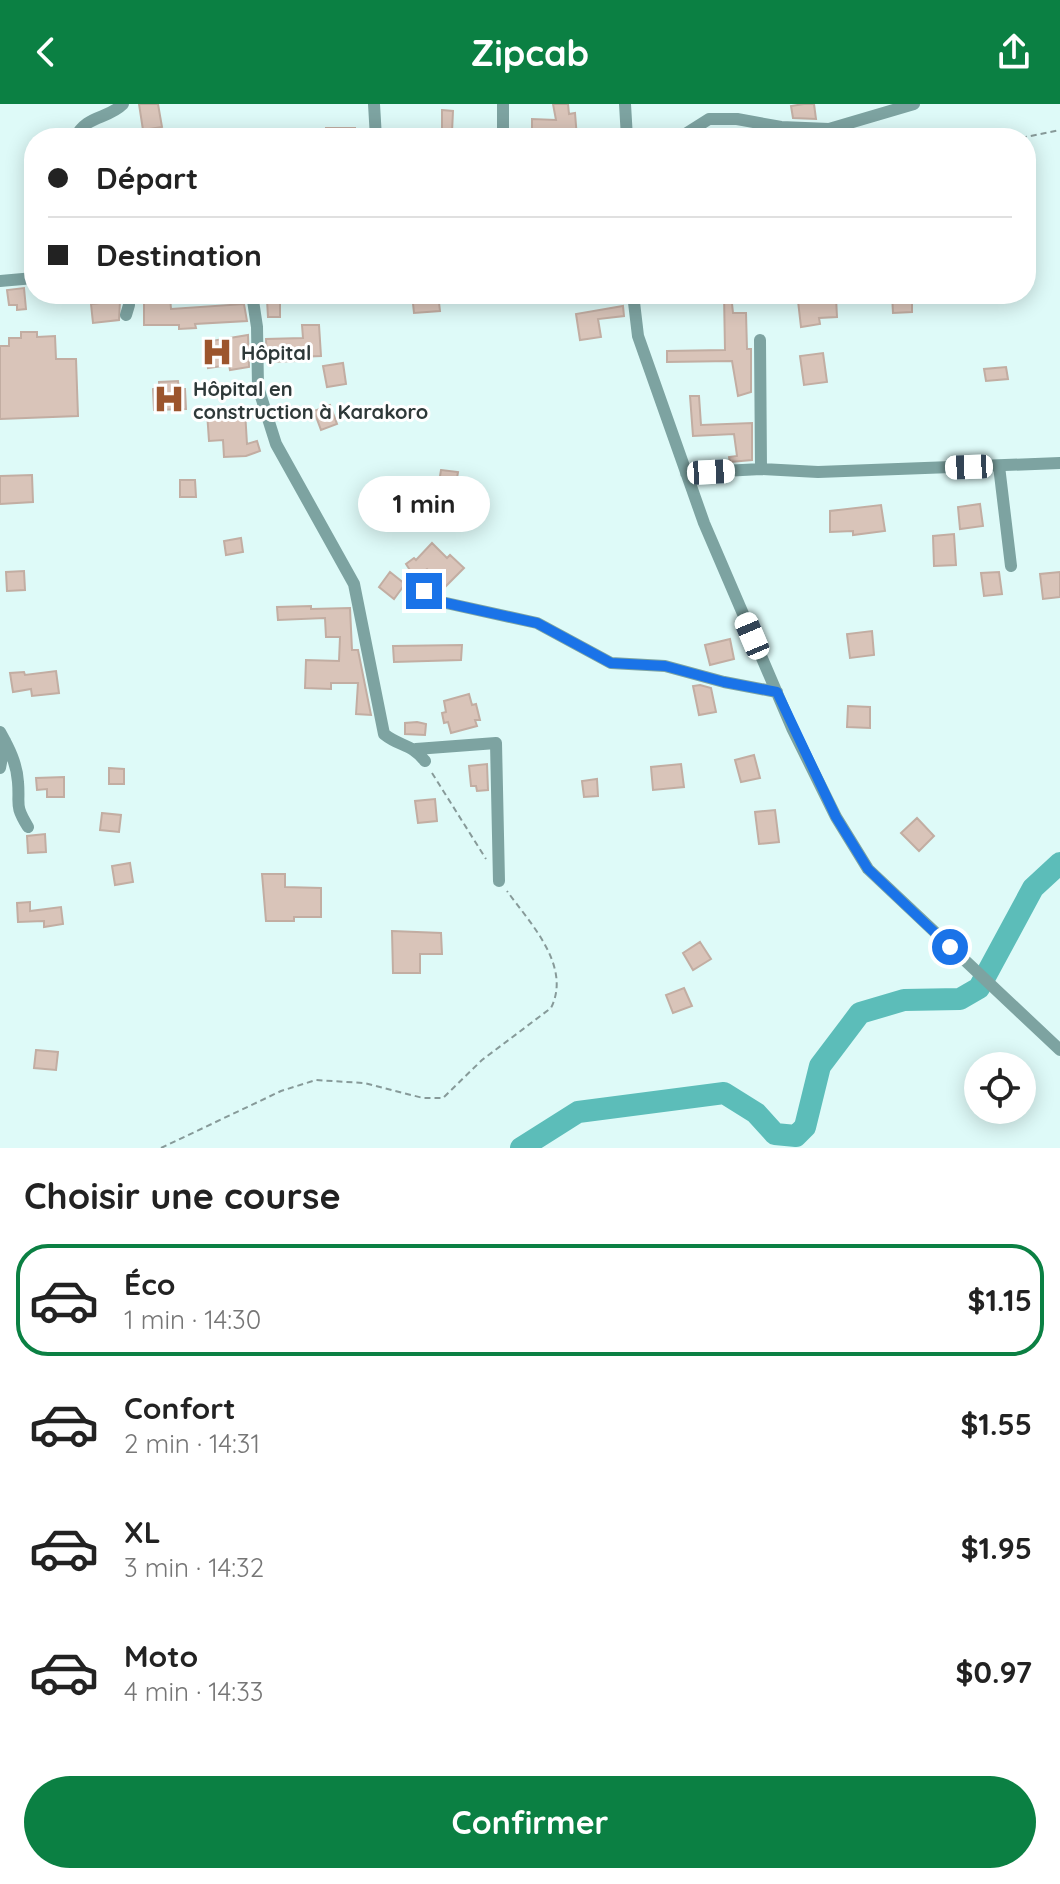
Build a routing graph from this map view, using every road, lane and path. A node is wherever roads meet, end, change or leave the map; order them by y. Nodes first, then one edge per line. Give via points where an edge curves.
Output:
1 (123, 104) edge
2 (374, 104) edge
3 (503, 104) edge
4 (625, 104) edge
5 (914, 104) edge
6 (83, 128) edge
7 (375, 128) edge
8 (503, 128) edge
9 (626, 128) edge
10 (695, 128) edge
11 (805, 128) edge
12 (832, 128) edge
13 (1060, 130) edge
14 (1036, 135) edge
15 (24, 279) edge
16 (0, 281) edge
17 (129, 304) edge
18 (254, 304) edge
19 (634, 304) edge
20 (126, 315) dead end
21 (760, 340) dead end
22 (1060, 463) edge
23 (999, 466) junction
24 (761, 469) junction
25 (686, 473) junction
26 (1011, 566) dead end
27 (424, 591) dead end
28 (777, 692) junction
29 (3, 737) edge
30 (416, 749) junction
31 (425, 761) joint
32 (0, 768) edge
33 (28, 827) dead end
34 (499, 881) junction
35 (1060, 1050) edge
36 (161, 1148) edge

1 - 6 street
2 - 7 street
3 - 8 street
4 - 9 street
5 - 12 street
10 - 11 street via 709,119 737,119
13 - 14 path
15 - 16 street
17 - 20 street
18 - 30 street via 258,387 276,444 354,584 384,734
19 - 25 street via 638,336
21 - 24 street
22 - 23 street
23 - 24 street
23 - 26 street
24 - 25 street
25 - 28 street
27 - 28 street via 437,601 537,623 611,663 665,666
28 - 35 street via 836,817 868,869
29 - 32 street
29 - 33 street via 18,781 17,808
30 - 31 street
30 - 34 street via 496,743
31 - 34 path
34 - 36 path via 540,936 556,971 557,995 551,1008 482,1060 449,1094 423,1098 364,1083 316,1080

